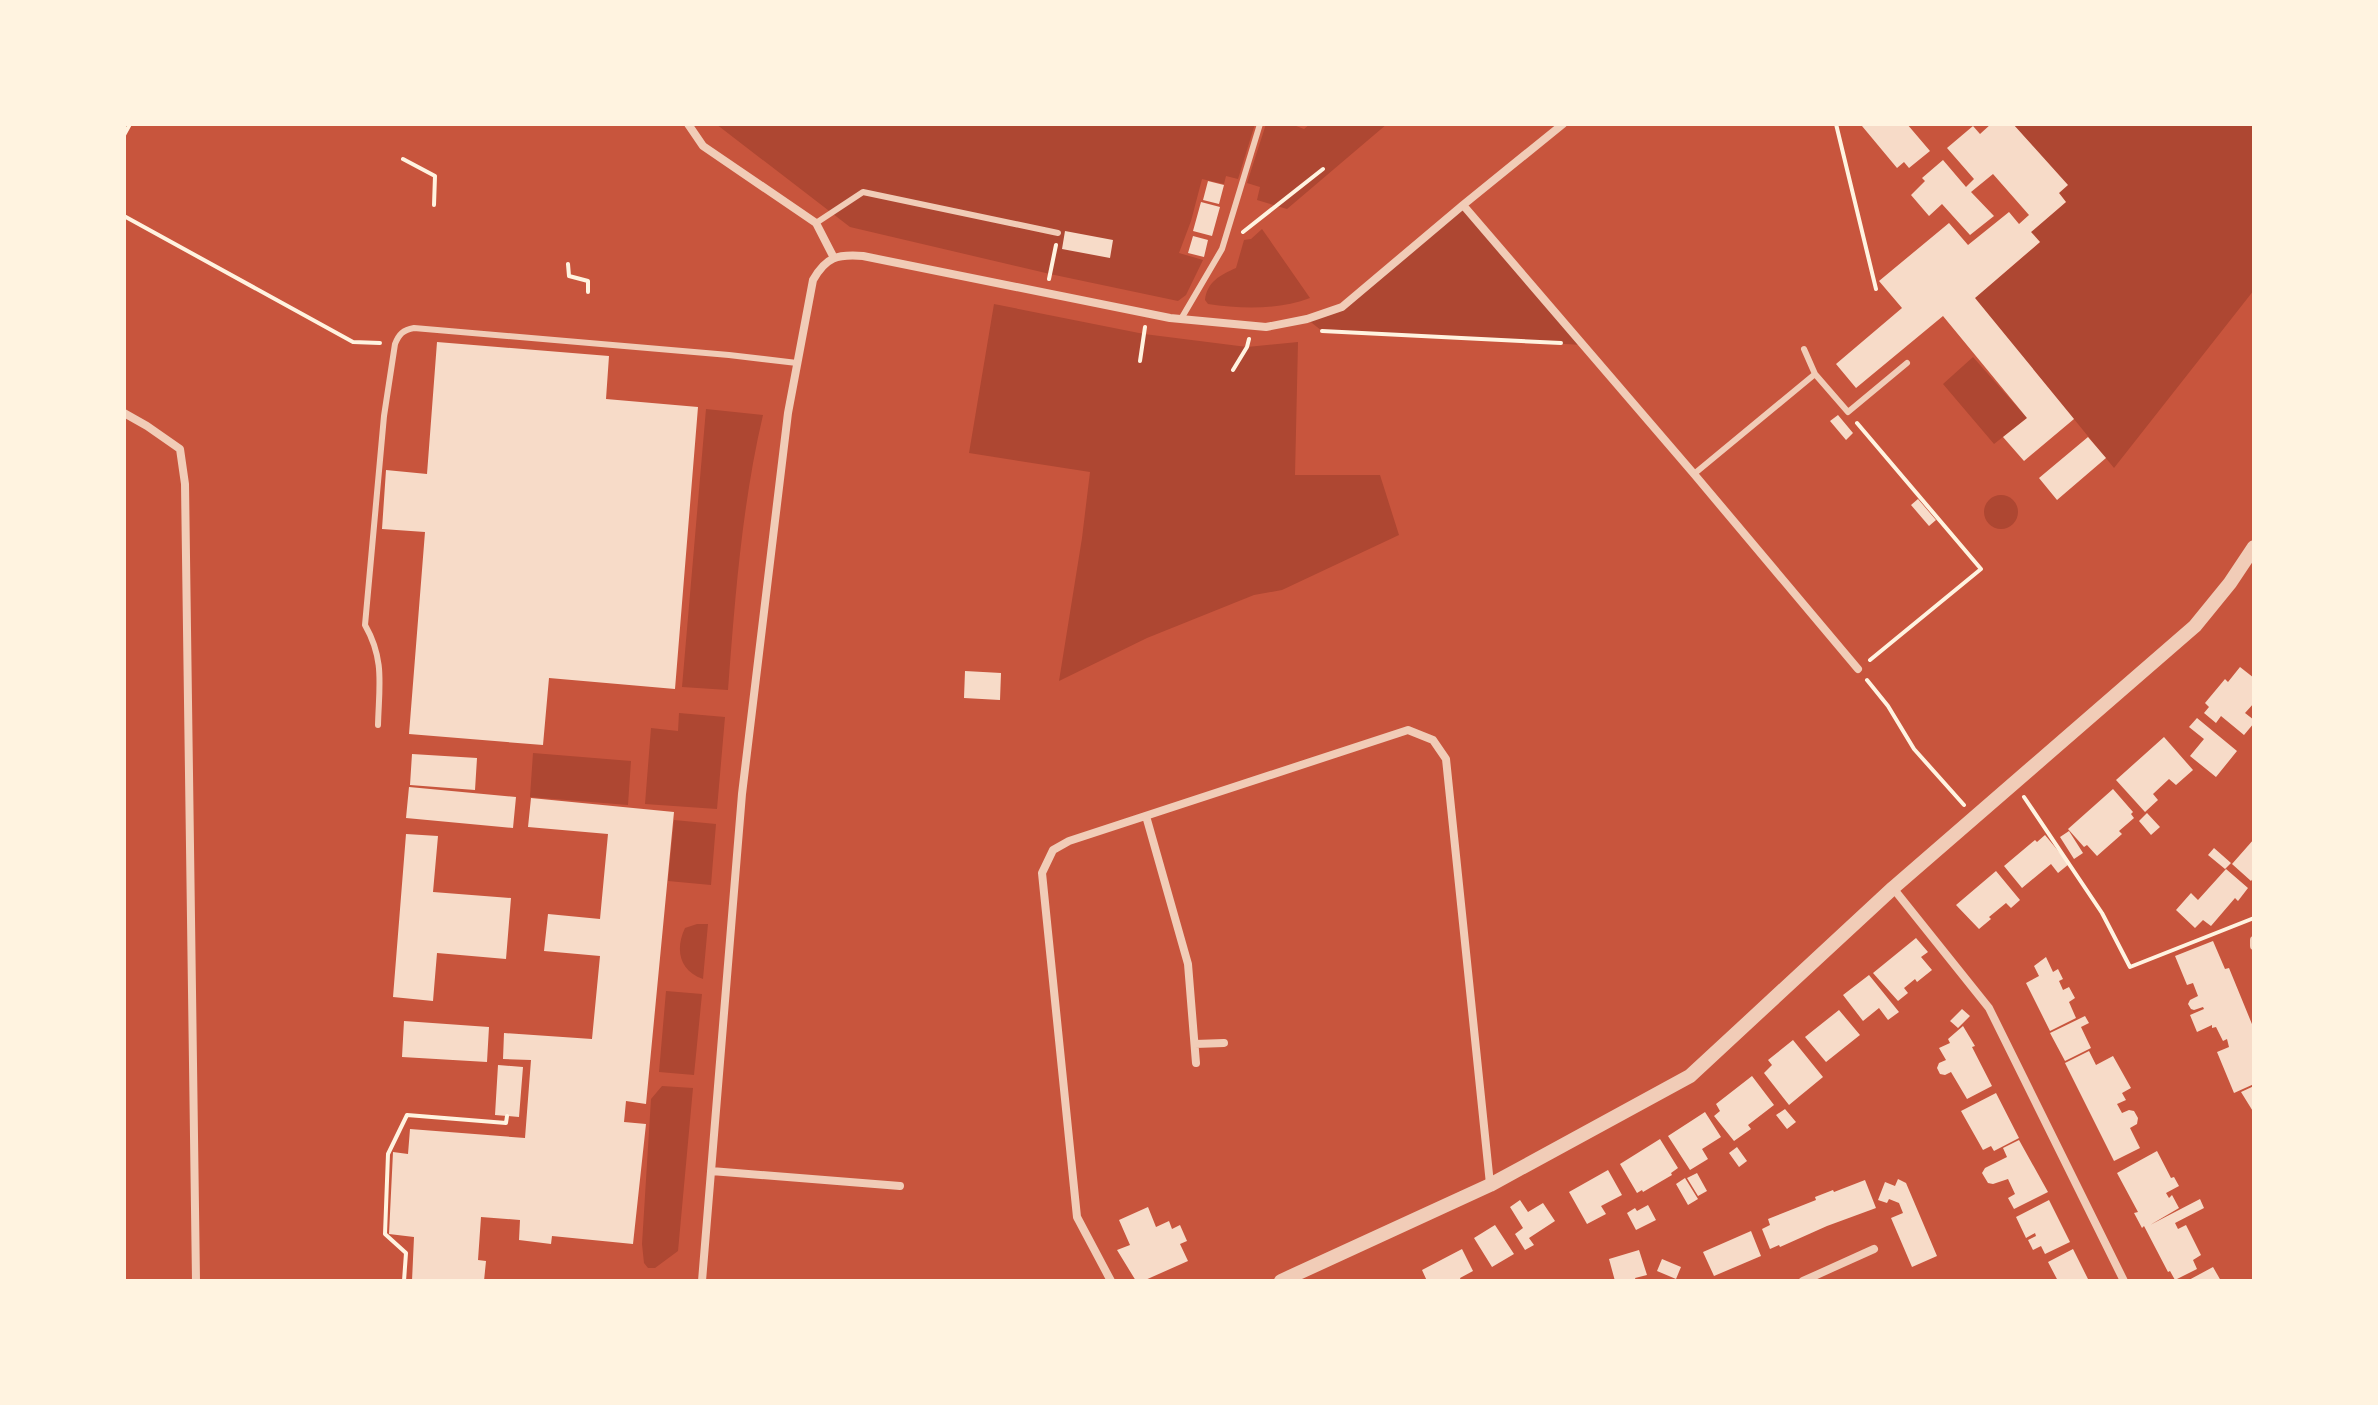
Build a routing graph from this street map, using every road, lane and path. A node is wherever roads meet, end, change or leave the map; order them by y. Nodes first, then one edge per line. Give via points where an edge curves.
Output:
1 (130, 124) edge
2 (688, 124) edge
3 (1260, 124) edge
4 (1563, 124) edge
5 (1836, 124) edge
6 (124, 135) edge
7 (403, 159) dead end
8 (1323, 169) dead end
9 (434, 205) dead end
10 (1463, 205) junction
11 (124, 216) edge
12 (816, 223) junction
13 (1058, 233) joint
14 (1225, 239) junction
15 (834, 258) junction
16 (568, 264) dead end
17 (1876, 289) dead end
18 (588, 292) dead end
19 (1046, 293) junction
20 (1148, 313) junction
21 (1181, 319) junction
22 (1307, 319) junction
23 (1253, 325) junction
24 (395, 344) junction
25 (1583, 345) junction
26 (1804, 349) dead end
27 (1140, 361) dead end
28 (797, 363) junction
29 (1907, 363) dead end
30 (1233, 370) dead end
31 (1815, 374) junction
32 (1848, 412) junction
33 (124, 413) edge
34 (1694, 474) junction
35 (2254, 547) edge
36 (1858, 669) junction
37 (378, 725) dead end
38 (2012, 783) junction
39 (1966, 808) dead end
40 (1146, 816) junction
41 (1893, 888) junction
42 (2254, 918) edge
43 (1224, 1043) dead end
44 (1195, 1044) junction
45 (1196, 1063) dead end
46 (507, 1116) dead end
47 (711, 1171) junction
48 (1490, 1185) junction
49 (900, 1186) dead end
50 (1874, 1249) dead end
51 (1807, 1280) edge
52 (196, 1281) edge
53 (404, 1281) edge
54 (702, 1281) edge
55 (1111, 1281) edge
56 (1281, 1281) edge
57 (2124, 1281) edge

1 - 6 path
2 - 12 street via 703,146
3 - 14 lane
4 - 10 street
5 - 17 path
7 - 9 path via 435,176
8 - 14 path via 1248,231
10 - 22 street via 1342,307
10 - 25 street
11 - 24 path via 353,342
12 - 13 lane via 863,192
12 - 15 street
13 - 19 path
14 - 21 lane
15 - 19 street via 863,256
15 - 28 street via 813,280
16 - 18 path via 569,276 588,281
19 - 20 street
20 - 21 street
20 - 27 path
21 - 23 street
22 - 23 street
22 - 25 path via 1322,331
23 - 30 path
24 - 28 lane via 398,335 414,328
24 - 37 lane via 365,625 379,657
25 - 34 street
26 - 31 lane
28 - 47 street via 742,794
29 - 32 lane
31 - 32 lane
31 - 34 lane
32 - 36 path via 1981,569
33 - 52 street via 180,449 185,484
34 - 36 street
35 - 38 street via 2195,626
36 - 39 path via 1914,749
38 - 41 street
38 - 42 path via 2102,913 2130,967
40 - 44 street via 1188,964
40 - 48 street via 1408,730 1433,740 1446,759
40 - 55 street via 1069,841 1053,850 1042,873 1077,1217
41 - 48 street via 1690,1076
41 - 57 street via 1989,1008
43 - 44 street
44 - 45 street
46 - 53 path via 506,1123 407,1115 388,1154 385,1234 406,1253
47 - 49 street
47 - 54 street
48 - 56 street
50 - 51 street

